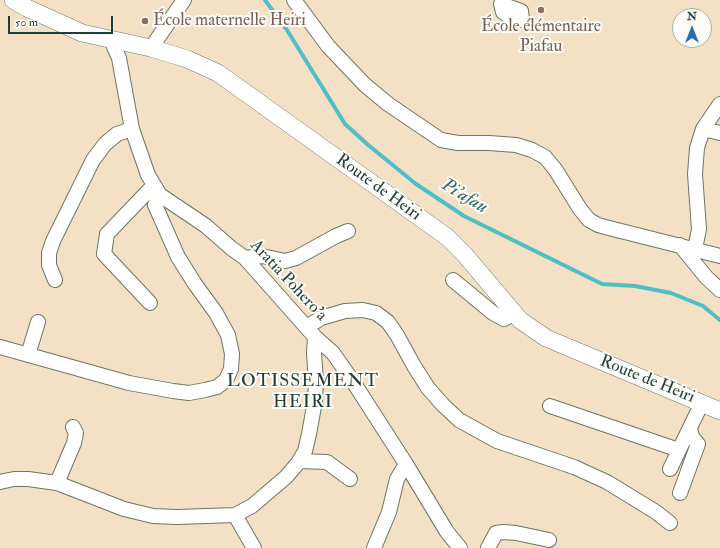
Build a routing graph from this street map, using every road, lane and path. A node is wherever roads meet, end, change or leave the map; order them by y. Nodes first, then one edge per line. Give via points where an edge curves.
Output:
1 (184, 0) edge
2 (294, 0) edge
3 (22, 3) edge
4 (111, 40) junction
5 (151, 48) junction
6 (720, 104) edge
7 (132, 129) junction
8 (703, 129) junction
9 (720, 133) edge
10 (157, 190) junction
11 (348, 231) dead end
12 (680, 246) junction
13 (695, 249) junction
14 (720, 256) edge
15 (245, 258) junction
16 (55, 280) dead end
17 (453, 280) dead end
18 (720, 290) edge
19 (150, 303) dead end
20 (515, 312) junction
21 (38, 322) dead end
22 (311, 332) junction
23 (0, 347) edge
24 (28, 355) junction
25 (702, 403) junction
26 (550, 406) dead end
27 (720, 411) edge
28 (73, 427) dead end
29 (690, 428) junction
30 (680, 448) junction
31 (300, 461) junction
32 (406, 464) junction
33 (670, 470) dead end
34 (350, 478) dead end
35 (0, 482) edge
36 (57, 483) junction
37 (680, 493) dead end
38 (235, 515) junction
39 (670, 523) dead end
40 (549, 540) dead end
41 (254, 548) edge
42 (374, 548) edge
43 (460, 548) edge
44 (488, 548) edge

1 - 5 street
2 - 12 street via 328,46 365,85 441,140 458,143 489,142 532,150 544,157 555,169 589,220 598,225
3 - 4 main road, Route de Heiri via 82,33
4 - 5 main road, Route de Heiri
4 - 7 street via 119,58
5 - 20 main road, Route de Heiri via 218,72 380,188 447,237
6 - 8 street
7 - 10 street via 148,174
7 - 16 street via 117,134 105,144 90,166 49,253 49,265
8 - 9 street
8 - 13 street via 697,148 695,174 699,229
10 - 15 street, Aratia Pohero'a
10 - 19 street via 107,234 104,254
10 - 24 street via 155,205 178,257 228,335 232,354 231,369 226,380 217,387 205,390 173,391 129,383
11 - 15 street via 296,258 285,261 262,256
12 - 13 street
12 - 18 street
13 - 14 street
15 - 22 street, Aratia Pohero'a
17 - 20 street via 504,320
20 - 25 main road, Route de Heiri via 520,320 546,338
21 - 24 street
22 - 31 street via 316,382 315,401 309,434
22 - 32 street, Aratia Pohero'a via 333,353
22 - 39 street via 321,318 345,311 363,310 376,313 388,322 428,388 459,420 497,441 574,467 607,482
23 - 24 street
25 - 27 main road, Route de Heiri
25 - 29 street
26 - 30 street via 676,449
28 - 36 street via 76,433 74,443
29 - 30 street
29 - 37 street via 692,438 698,444
30 - 33 street
31 - 34 street via 327,462
31 - 38 street via 286,477 252,506
32 - 42 street via 397,478 389,512
32 - 43 street, Aratia Pohero'a via 447,532
35 - 36 street via 28,478
36 - 38 street via 124,509 153,516 177,518
38 - 41 street
40 - 44 street via 504,532 496,534

